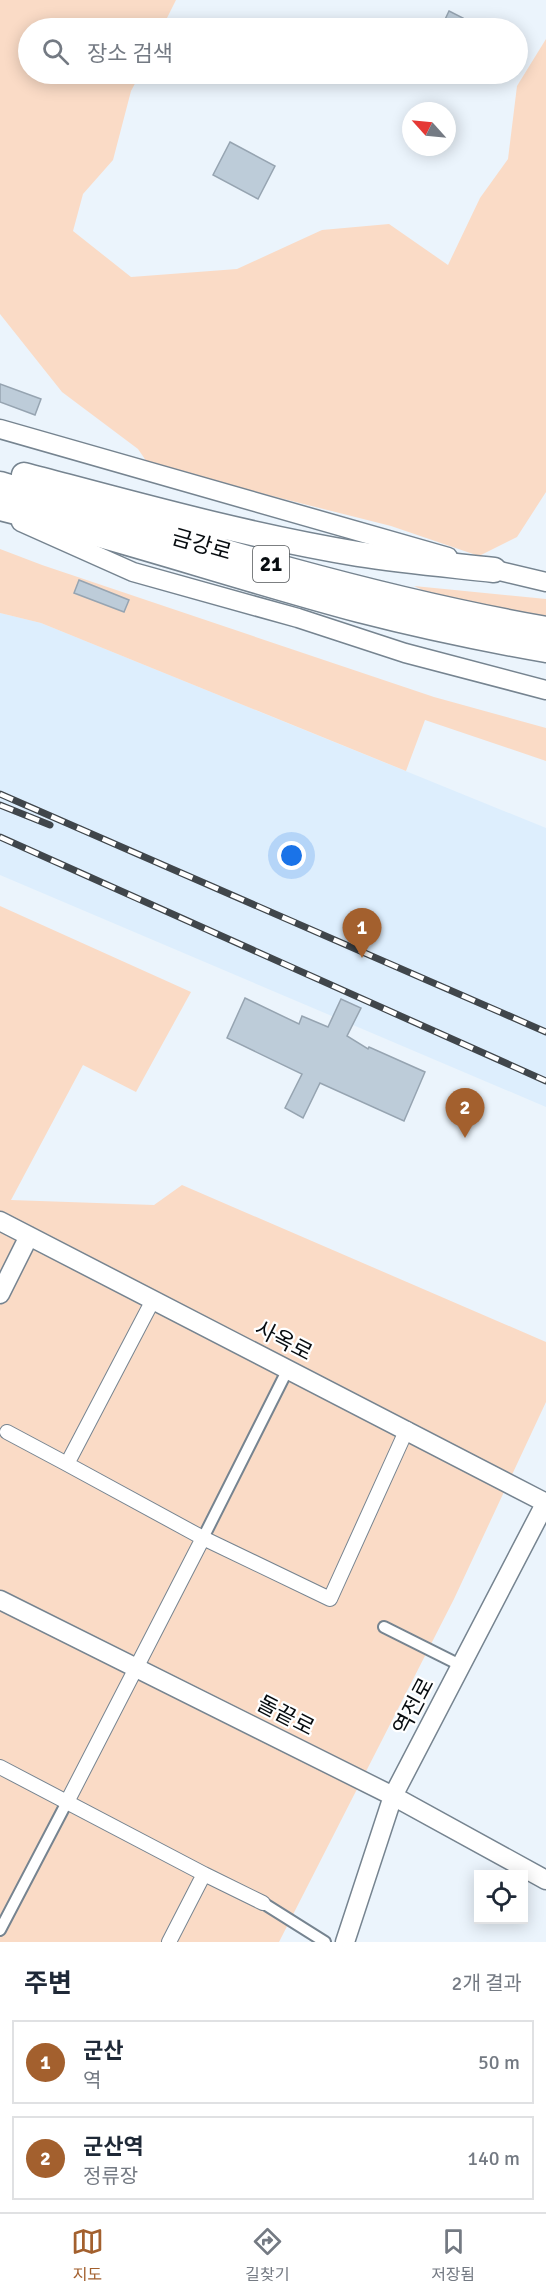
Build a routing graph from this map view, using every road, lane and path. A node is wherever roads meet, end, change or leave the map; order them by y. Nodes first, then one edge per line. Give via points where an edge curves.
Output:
1 (0, 429) edge
2 (0, 469) edge
3 (0, 484) edge
4 (0, 508) edge
5 (0, 513) edge
6 (494, 570) junction
7 (546, 582) edge
8 (546, 629) edge
9 (546, 650) edge
10 (546, 690) edge
11 (0, 1221) edge
12 (29, 1236) junction
13 (0, 1294) edge
14 (153, 1300) junction
15 (288, 1369) junction
16 (407, 1429) junction
17 (4, 1430) edge
18 (67, 1464) junction
19 (546, 1502) edge
20 (203, 1538) junction
21 (0, 1600) edge
22 (384, 1627) dead end
23 (462, 1666) junction
24 (137, 1667) junction
25 (0, 1767) edge
26 (393, 1796) junction
27 (67, 1802) junction
28 (204, 1874) junction
29 (546, 1880) edge
30 (263, 1903) joint
31 (0, 1930) edge
32 (169, 1942) edge
33 (325, 1942) edge
34 (345, 1942) edge

1 - 6 street
2 - 6 highway via 188,519 288,540 359,554
3 - 8 highway, 금강로 / 21 via 372,593
4 - 9 highway, 금강로 / 21 via 362,610
5 - 10 street via 133,572 298,618 405,653
6 - 7 street
11 - 12 street, 사옥로
12 - 13 street
12 - 14 street, 사옥로
14 - 15 street, 사옥로
14 - 18 street
15 - 16 street, 사옥로
15 - 20 street
16 - 19 street, 사옥로
16 - 20 street via 330,1599
17 - 18 street
18 - 20 street
19 - 23 street, 역전로
20 - 24 street
21 - 24 street, 돌끝로
22 - 23 street
23 - 26 street, 역전로
24 - 26 street, 돌끝로
24 - 27 street
25 - 27 street
26 - 29 street, 돌끝로
26 - 34 street, 역전로
27 - 28 street
27 - 31 street
28 - 30 street
28 - 32 street
30 - 33 street

